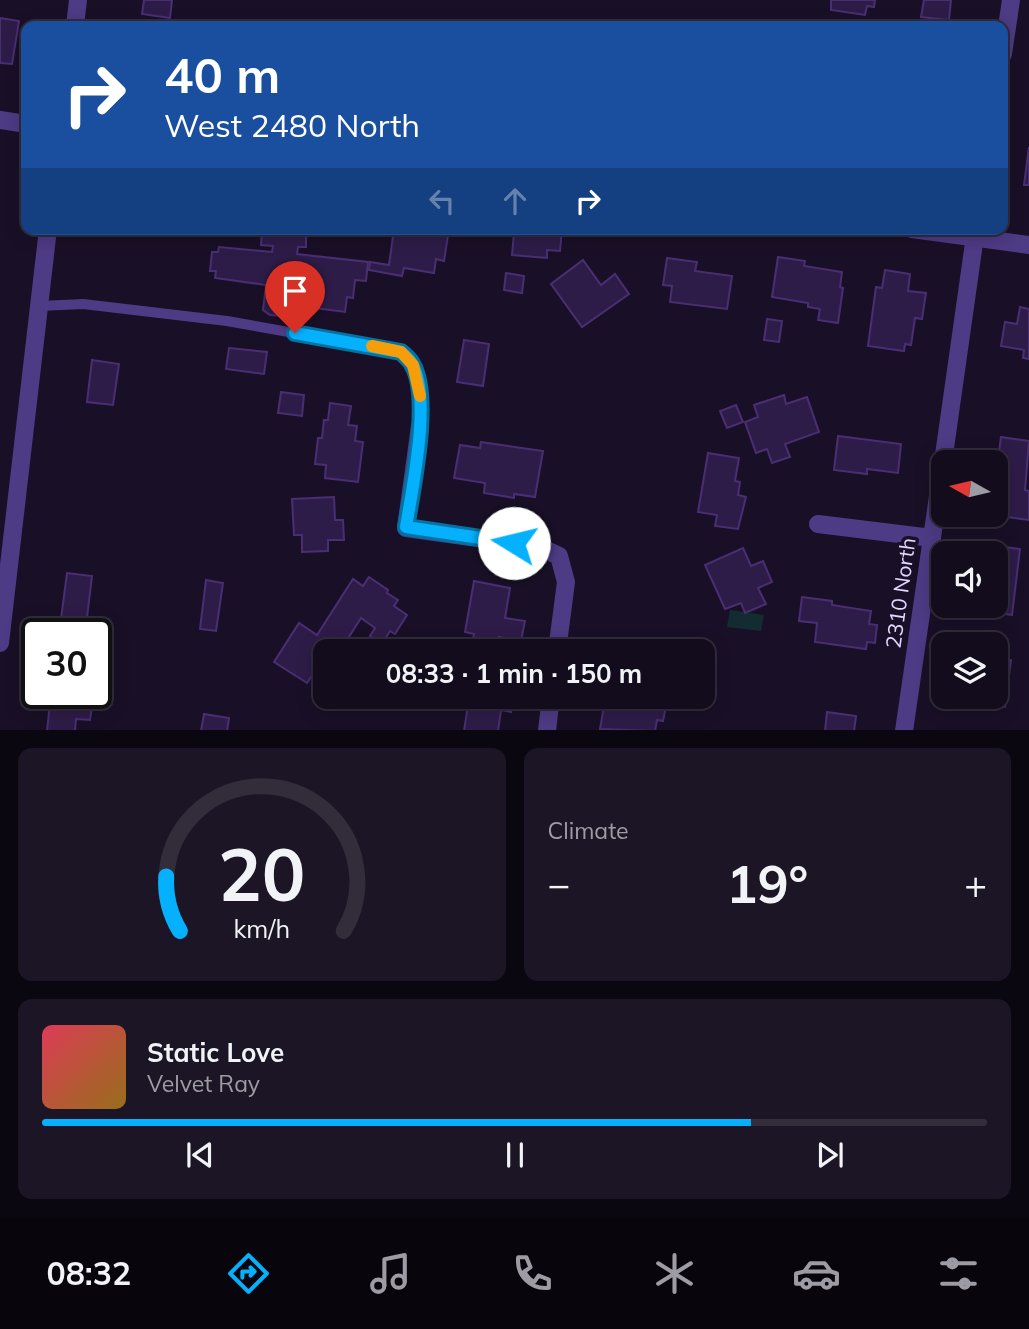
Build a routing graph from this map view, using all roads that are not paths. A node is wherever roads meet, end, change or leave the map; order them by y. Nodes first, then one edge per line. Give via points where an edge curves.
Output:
1 (78, 0) edge
2 (1011, 0) edge
3 (76, 21) edge
4 (1008, 21) edge
5 (0, 120) edge
6 (21, 123) edge
7 (47, 235) edge
8 (976, 235) edge
9 (985, 235) edge
10 (1029, 245) edge
11 (38, 306) junction
12 (421, 426) joint
13 (945, 450) edge
14 (818, 524) dead end
15 (934, 527) edge
16 (932, 538) junction
17 (559, 639) edge
18 (0, 643) edge
19 (549, 709) edge
20 (547, 730) edge
21 (904, 730) edge

1 - 3 street
2 - 4 street
5 - 6 street
7 - 11 street
8 - 13 street, 2310 North
9 - 10 street
11 - 12 lane via 82,304 227,321 401,352 413,365 419,387
11 - 18 street
12 - 17 street via 406,527 540,547 559,556 566,582
14 - 16 street
15 - 16 street, 2310 North
16 - 21 street, 2310 North
19 - 20 street

